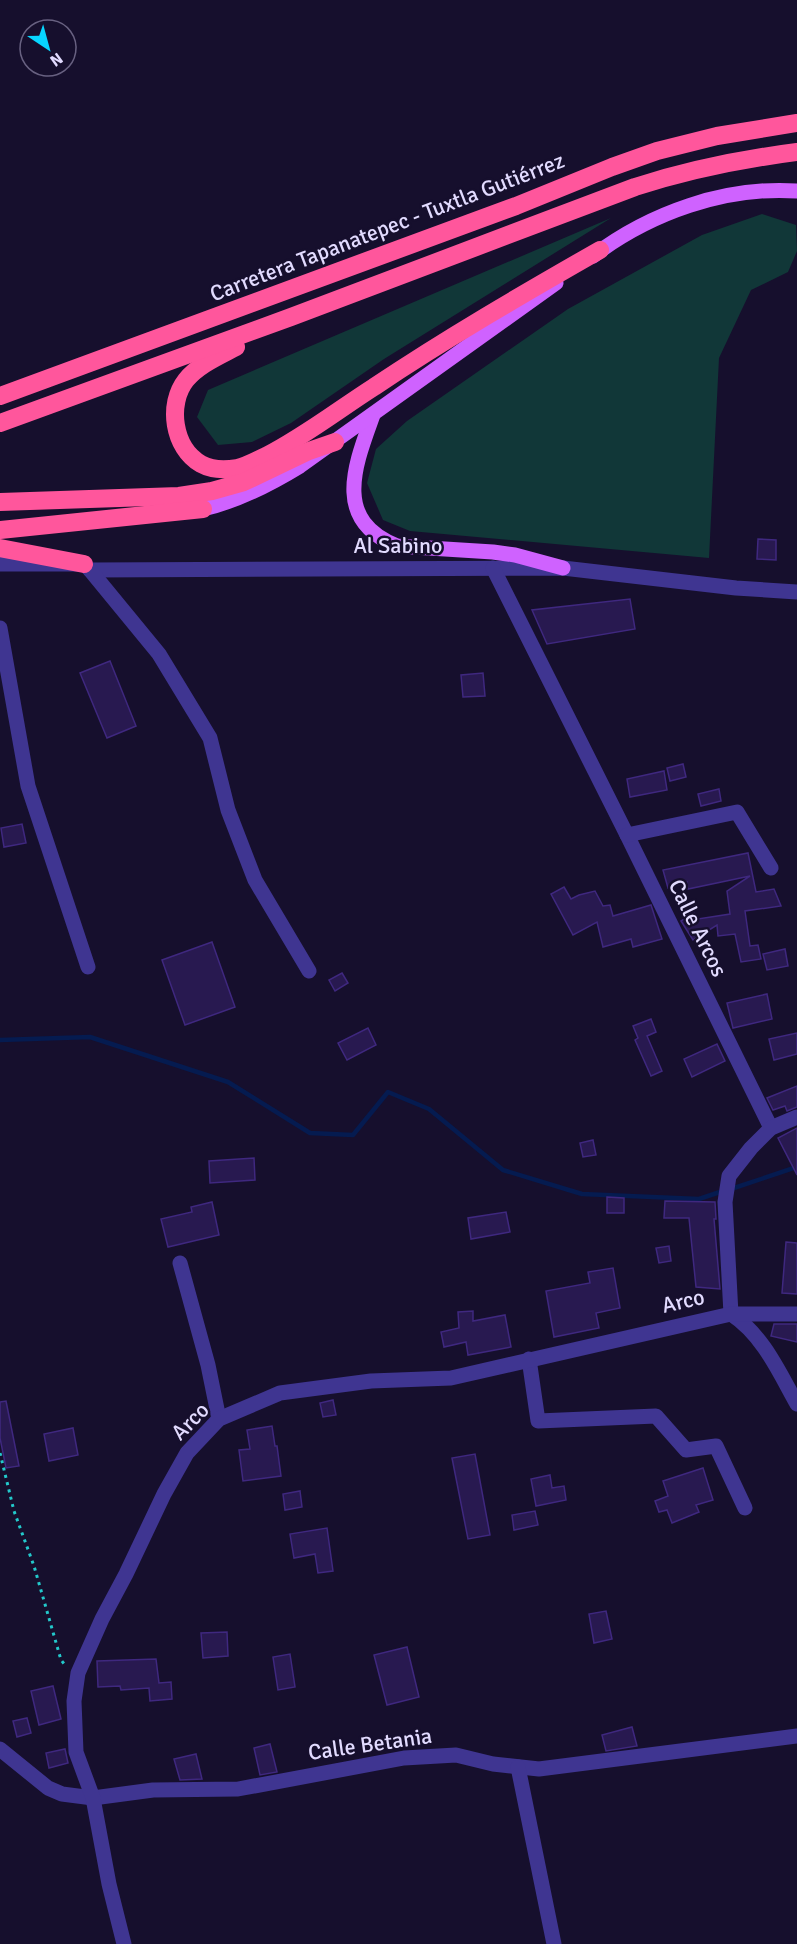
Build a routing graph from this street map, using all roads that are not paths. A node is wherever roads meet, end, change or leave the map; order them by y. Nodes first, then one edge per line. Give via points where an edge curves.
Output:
1 (797, 123) edge
2 (797, 152) edge
3 (797, 191) edge
4 (600, 250) junction
5 (291, 317) junction
6 (0, 396) edge
7 (373, 415) junction
8 (0, 423) edge
9 (335, 442) junction
10 (0, 502) edge
11 (203, 509) joint
12 (0, 530) edge
13 (0, 548) edge
14 (0, 564) edge
15 (87, 567) junction
16 (493, 568) junction
17 (563, 568) junction
18 (797, 592) edge
19 (0, 628) edge
20 (627, 835) junction
21 (771, 868) dead end
22 (88, 966) dead end
23 (309, 972) dead end
24 (797, 1117) edge
25 (771, 1128) junction
26 (180, 1263) dead end
27 (731, 1314) junction
28 (797, 1314) edge
29 (529, 1359) junction
30 (797, 1404) edge
31 (219, 1419) junction
32 (745, 1508) dead end
33 (797, 1736) edge
34 (0, 1749) edge
35 (518, 1767) junction
36 (93, 1798) junction
37 (124, 1944) edge
38 (554, 1944) edge

1 - 6 highway, Carretera Tapanatepec - Tuxtla Gutiérrez via 717,136 646,155
2 - 5 highway via 721,163 635,187
3 - 4 main road via 725,195 678,209
4 - 5 highway via 493,311 297,440 238,468 215,469 201,464 187,451 175,421 175,405 187,379 207,363
4 - 7 main road
5 - 8 highway
7 - 9 main road
7 - 17 main road via 352,488 360,514 373,532 397,546 493,552
9 - 10 highway via 244,482 212,491 179,496
9 - 11 main road via 261,489
11 - 12 highway
13 - 15 highway
14 - 15 street, Al Sabino
15 - 16 street, Al Sabino
15 - 23 street via 159,654 210,738 228,810 255,880
16 - 17 street, Al Sabino
16 - 20 street, Calle Arcos
17 - 18 street, Al Sabino
19 - 22 street via 28,786
20 - 21 street via 737,812
20 - 25 street, Calle Arcos
24 - 25 street
25 - 27 street via 729,1176 725,1202
26 - 31 street
27 - 28 street, Arco
27 - 29 street, Arco
27 - 30 street via 759,1339
29 - 31 street, Arco via 451,1378 371,1381 280,1393
29 - 32 street via 538,1420 656,1416 686,1450 716,1446
31 - 36 street, Arco via 186,1453 78,1673 74,1701 76,1752
33 - 35 street, Calle Betania via 539,1769
34 - 36 street, Calle Betania via 48,1788
35 - 36 street, Calle Betania via 456,1755 404,1758 238,1789 153,1790
35 - 38 street
36 - 37 street, Arco

